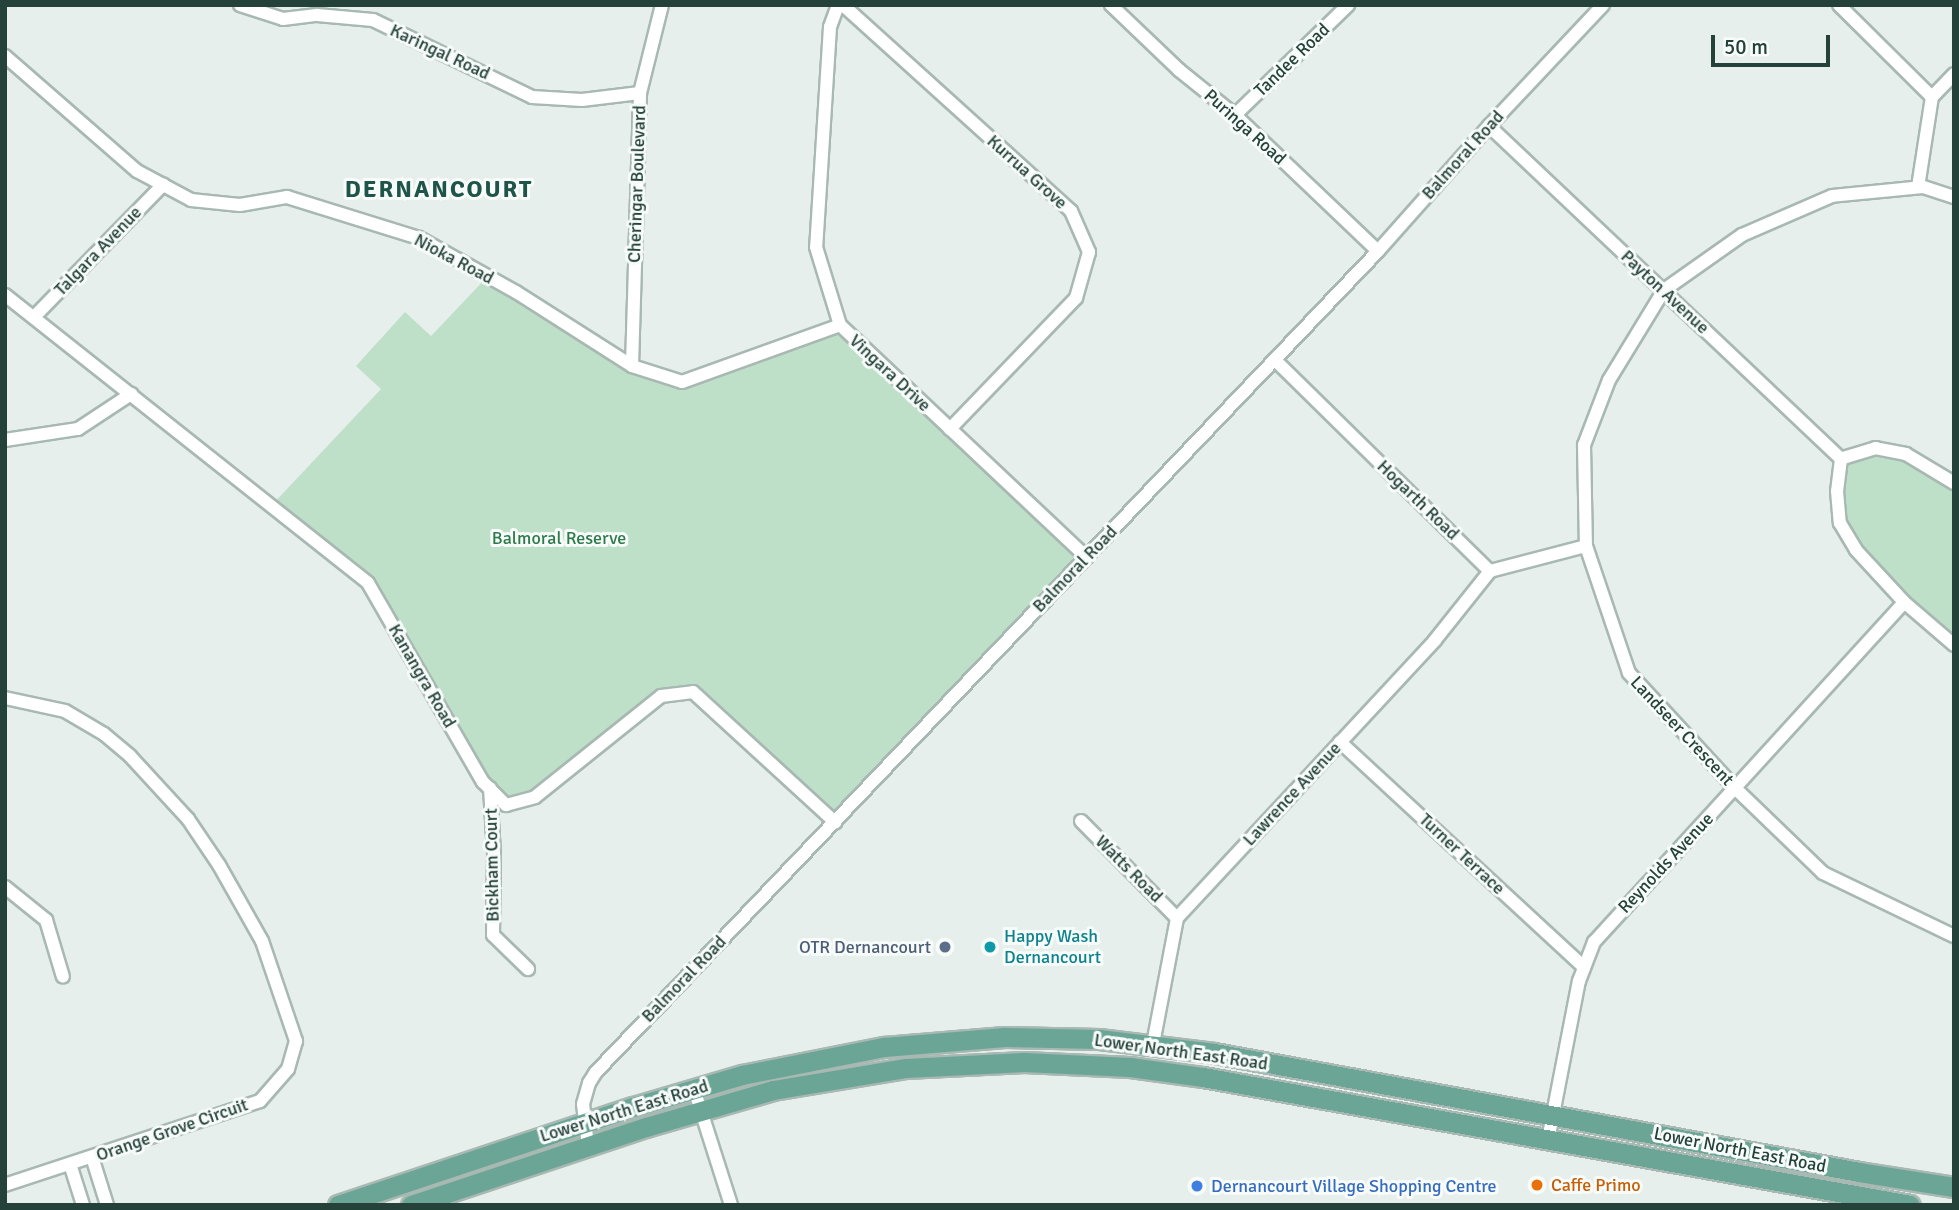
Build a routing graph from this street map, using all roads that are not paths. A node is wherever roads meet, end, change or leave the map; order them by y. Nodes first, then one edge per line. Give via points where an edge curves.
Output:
1 (240, 5) edge
2 (297, 5) edge
3 (662, 5) edge
4 (840, 5) edge
5 (1111, 5) edge
6 (1348, 5) edge
7 (1603, 5) edge
8 (1839, 5) edge
9 (284, 19) junction
10 (5, 56) edge
11 (1954, 74) edge
12 (639, 93) junction
13 (1933, 97) junction
14 (1235, 115) junction
15 (1489, 126) junction
16 (163, 185) junction
17 (1917, 187) junction
18 (1954, 197) edge
19 (1378, 251) junction
20 (1664, 290) junction
21 (5, 295) edge
22 (34, 317) junction
23 (840, 326) junction
24 (1275, 360) junction
25 (632, 366) junction
26 (131, 394) junction
27 (950, 429) junction
28 (5, 440) edge
29 (1841, 459) junction
30 (1954, 483) edge
31 (1586, 546) junction
32 (1086, 557) junction
33 (1490, 571) junction
34 (1904, 602) junction
35 (1954, 645) edge
36 (5, 698) edge
37 (1340, 742) junction
38 (490, 788) junction
39 (1735, 788) junction
40 (1081, 821) dead end
41 (835, 822) junction
42 (5, 887) edge
43 (1177, 918) junction
44 (1954, 936) edge
45 (1584, 967) junction
46 (528, 969) dead end
47 (62, 977) dead end
48 (1153, 1044) junction
49 (694, 1089) junction
50 (701, 1111) junction
51 (1553, 1114) junction
52 (584, 1123) junction
53 (1548, 1140) junction
54 (588, 1146) junction
55 (92, 1157) junction
56 (70, 1164) junction
57 (1859, 1172) junction
58 (5, 1185) edge
59 (1954, 1187) edge
60 (1855, 1200) edge
61 (83, 1205) edge
62 (107, 1205) edge
63 (338, 1205) edge
64 (411, 1205) edge
65 (731, 1205) edge
66 (1910, 1205) edge

1 - 9 street, Karingal Road
2 - 9 street
3 - 12 street, Cheringar Boulevard
4 - 23 street, Vingara Drive via 830,27 816,247
4 - 27 street, Kurrua Grove via 1070,211 1089,252 1076,298
5 - 14 street, Puringa Road
6 - 14 street, Tandee Road
7 - 15 street, Balmoral Road
8 - 13 street
9 - 12 street, Karingal Road via 317,15 373,20 532,97 582,100
10 - 16 street, Nioka Road via 137,171
11 - 13 street
12 - 25 street, Cheringar Boulevard
13 - 17 street
14 - 19 street, Puringa Road
15 - 19 street, Balmoral Road
15 - 20 street, Payton Avenue
16 - 22 street, Talgara Avenue
16 - 25 street, Nioka Road via 191,200 240,205 288,197 419,238 516,292
17 - 18 street, Landseer Crescent
17 - 20 street, Landseer Crescent via 1832,196 1742,234
19 - 24 street, Balmoral Road
20 - 29 street, Payton Avenue
20 - 31 street, Landseer Crescent via 1609,380 1584,445
21 - 22 street, Kanangra Road
22 - 26 street, Kanangra Road
23 - 25 street, Nioka Road via 682,383
23 - 27 street, Vingara Drive
24 - 32 street, Balmoral Road
24 - 33 street, Hogarth Road
26 - 28 street via 78,429
26 - 38 street, Kanangra Road via 368,583
27 - 32 street, Vingara Drive
29 - 30 street via 1875,448 1906,454
29 - 34 street via 1840,523 1856,550
31 - 33 street
31 - 39 street, Landseer Crescent via 1629,673
32 - 41 street, Balmoral Road
33 - 37 street, Lawrence Avenue via 1435,640
34 - 35 street
34 - 39 street, Reynolds Avenue
36 - 55 street, Orange Grove Circuit via 65,711 104,734 188,818 262,941 296,1041 288,1069 260,1101
37 - 43 street, Lawrence Avenue
37 - 45 street, Turner Terrace
38 - 41 street via 506,805 536,797 661,696 693,692
38 - 46 street, Bickham Court via 493,935
39 - 44 street, Landseer Crescent via 1823,873
39 - 45 street, Reynolds Avenue via 1594,942
40 - 43 street, Watts Road
41 - 52 street, Balmoral Road via 596,1072 585,1092
42 - 47 street via 46,920
43 - 48 street
45 - 51 street, Reynolds Avenue
48 - 49 main road, Lower North East Road via 1038,1037 919,1042 797,1062
48 - 51 main road, Lower North East Road
49 - 50 street
49 - 52 main road, Lower North East Road
50 - 53 main road, Lower North East Road via 773,1090 871,1072 972,1063 1065,1062 1203,1077
50 - 54 main road, Lower North East Road
50 - 65 street
51 - 53 street, Reynolds Avenue
51 - 57 main road, Lower North East Road
52 - 54 street, Balmoral Road
52 - 63 main road, Lower North East Road
53 - 60 main road, Lower North East Road
54 - 64 main road, Lower North East Road
55 - 56 street, Orange Grove Circuit
55 - 62 street
56 - 58 street, Orange Grove Circuit
56 - 61 street
57 - 59 main road, Lower North East Road
57 - 60 street
60 - 66 main road, Lower North East Road

